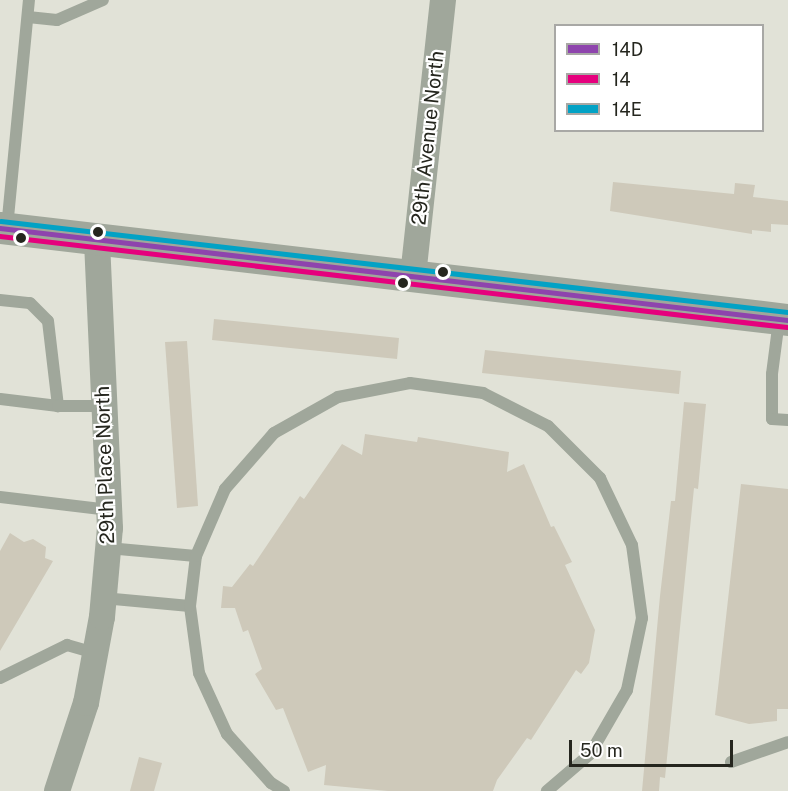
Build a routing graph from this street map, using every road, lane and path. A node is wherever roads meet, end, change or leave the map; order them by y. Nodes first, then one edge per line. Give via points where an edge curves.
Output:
1 (29, 0) edge
2 (103, 0) edge
3 (443, 0) edge
4 (27, 17) junction
5 (4, 229) edge
6 (97, 240) junction
7 (413, 276) junction
8 (0, 300) edge
9 (783, 319) edge
10 (0, 399) edge
11 (58, 406) junction
12 (103, 406) junction
13 (788, 420) edge
14 (0, 497) edge
15 (109, 510) junction
16 (108, 548) junction
17 (196, 556) junction
18 (103, 598) junction
19 (190, 606) junction
20 (95, 653) junction
21 (0, 678) edge
22 (788, 742) edge
23 (731, 762) dead end
24 (57, 791) edge
25 (284, 791) edge
26 (547, 791) edge

1 - 4 lane
2 - 4 lane via 57,20
3 - 7 street, 29th Avenue North
4 - 5 lane
5 - 6 street
6 - 7 street
6 - 12 street, 29th Place North
7 - 9 street
8 - 11 lane via 30,303 48,321
9 - 13 lane via 772,374 772,419
10 - 11 lane
11 - 12 lane
12 - 15 street, 29th Place North
14 - 15 lane
15 - 16 street, 29th Place North
16 - 17 lane
16 - 18 street, 29th Place North
17 - 19 lane
17 - 26 lane via 225,489 274,434 338,397 410,383 472,392 548,426 600,478 632,544 642,618 627,690 590,754
18 - 19 lane
18 - 20 street, 29th Place North
19 - 25 lane via 199,673 227,734 271,783
20 - 21 lane via 67,645
20 - 24 street, 29th Place North via 86,703
22 - 23 lane

